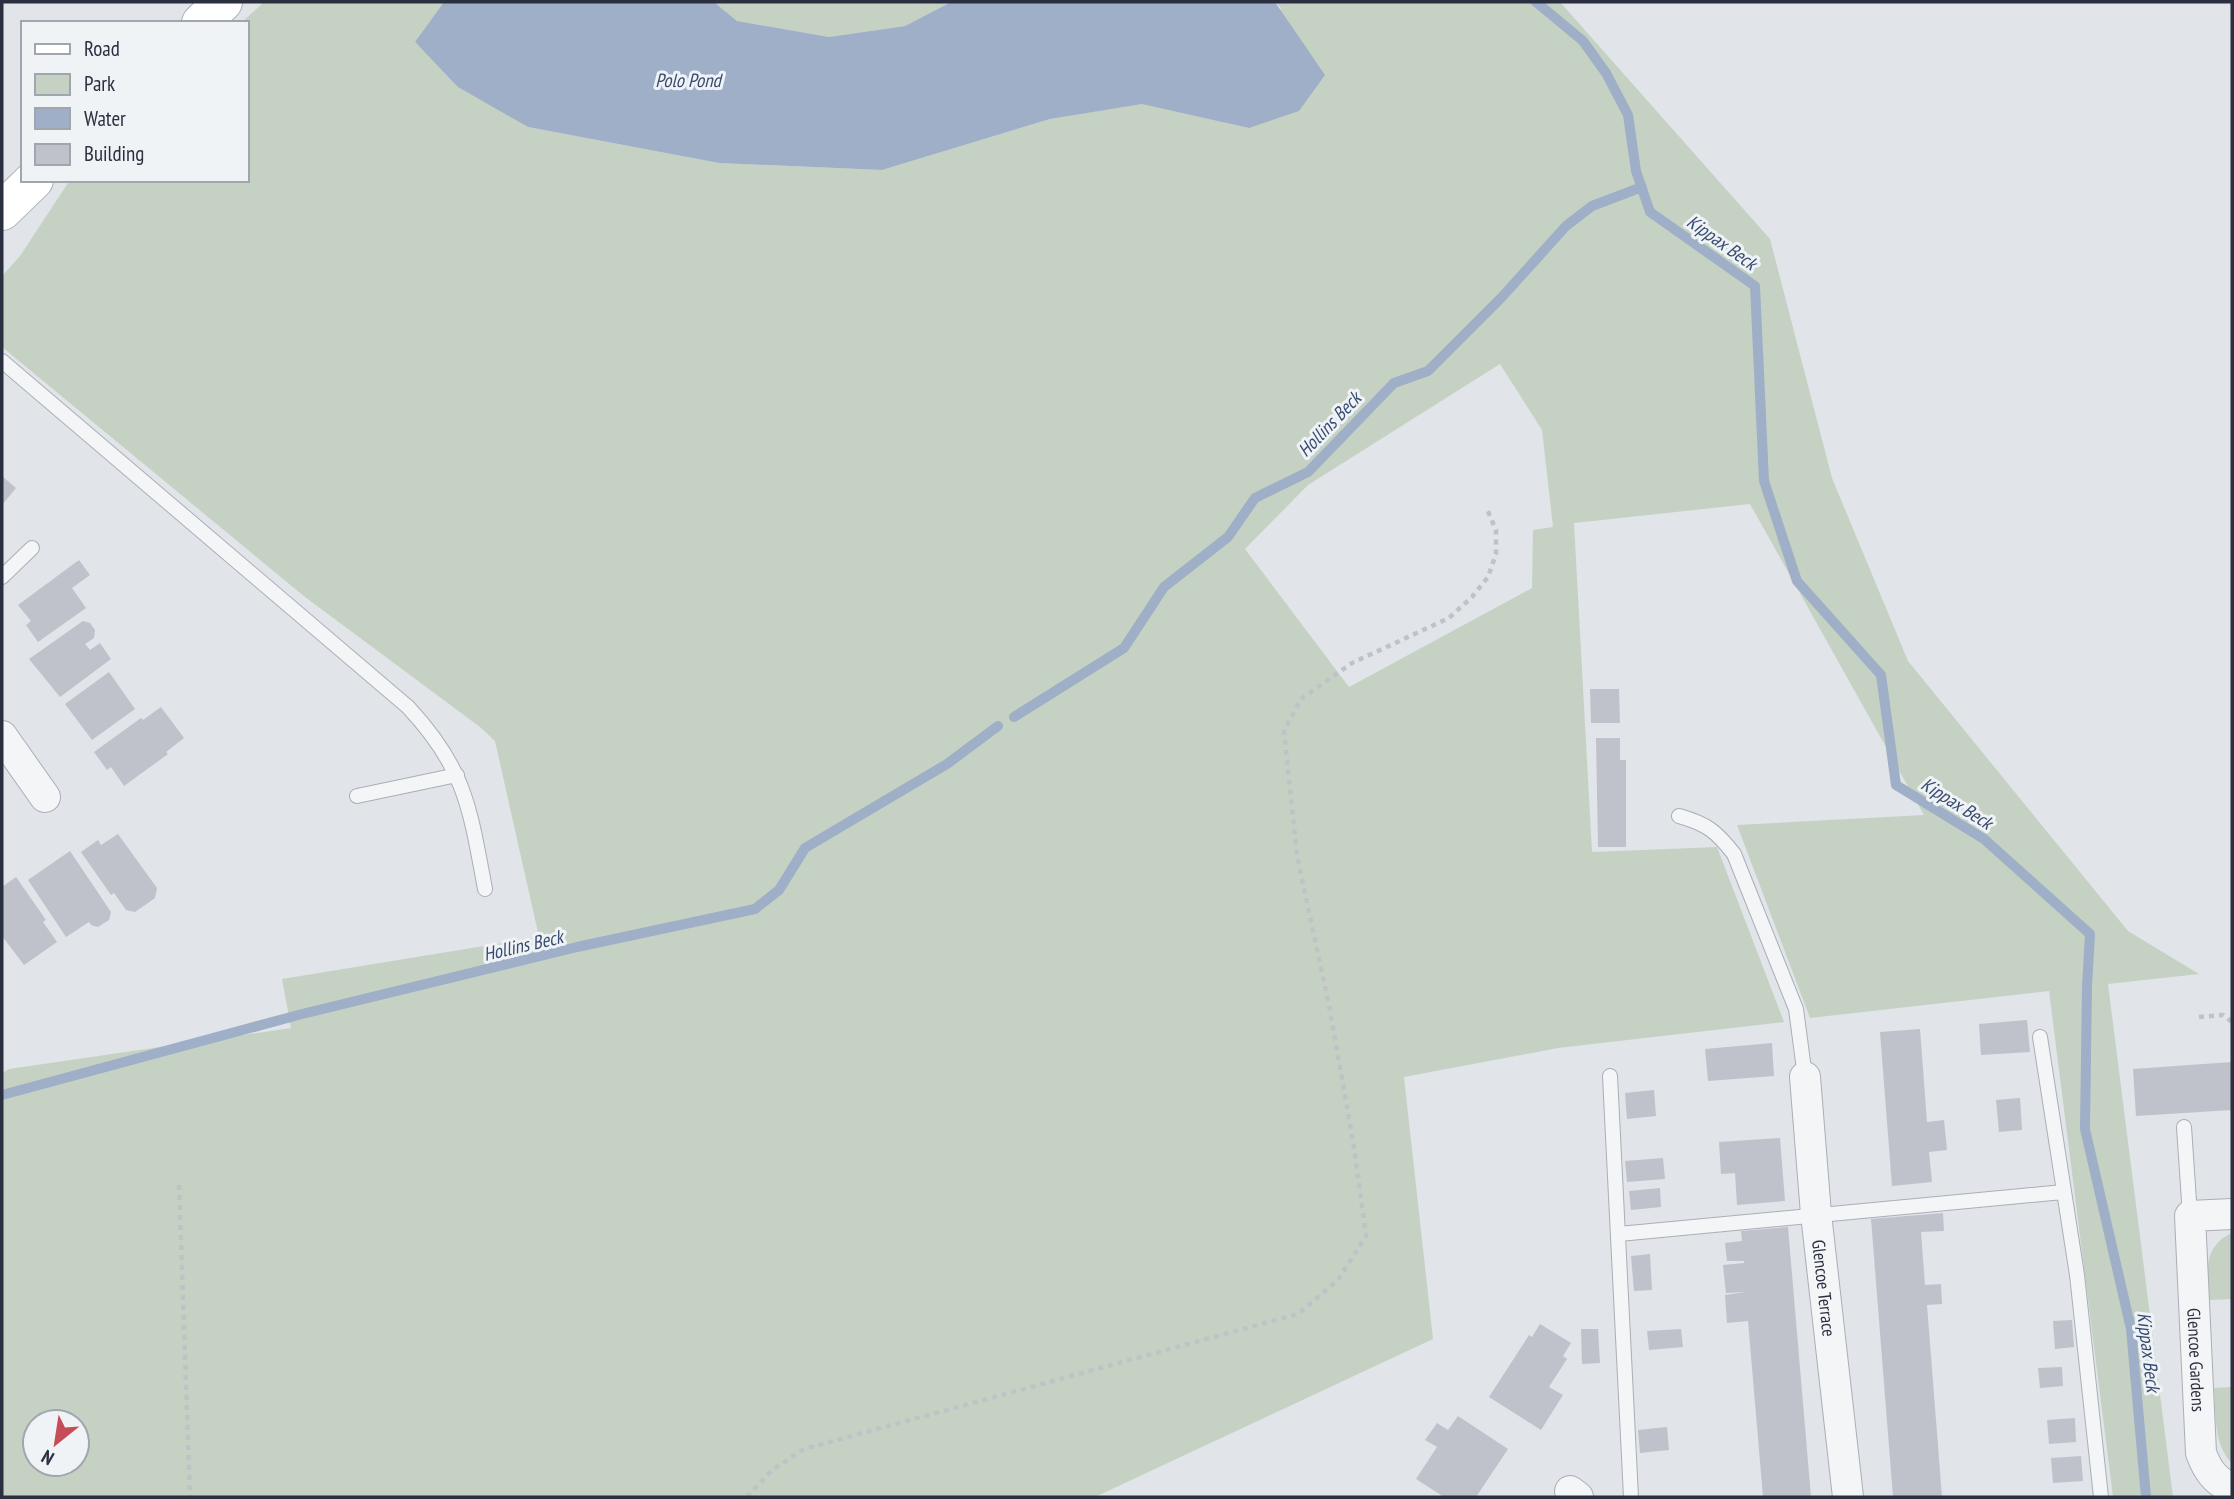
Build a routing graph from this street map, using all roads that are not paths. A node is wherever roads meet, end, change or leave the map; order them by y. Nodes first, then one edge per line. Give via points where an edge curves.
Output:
1 (223, 2) edge
2 (203, 21) edge
3 (32, 182) edge
4 (2, 211) edge
5 (2, 361) edge
6 (32, 548) dead end
7 (2, 577) edge
8 (2, 736) edge
9 (11, 769) edge
10 (457, 775) junction
11 (357, 796) dead end
12 (45, 797) dead end
13 (1679, 816) dead end
14 (485, 889) dead end
15 (2040, 1037) dead end
16 (1611, 1076) dead end
17 (1805, 1077) joint
18 (2184, 1127) dead end
19 (2063, 1192) junction
20 (1816, 1214) junction
21 (2232, 1214) edge
22 (2190, 1216) junction
23 (1619, 1234) junction
24 (2232, 1488) edge
25 (1630, 1497) edge
26 (1848, 1497) edge
27 (2101, 1497) edge

1 - 2 street
3 - 4 street
5 - 10 lane via 408,707 446,753
6 - 7 lane
8 - 9 street
9 - 12 street
10 - 11 lane
10 - 14 lane via 470,808
13 - 17 lane via 1719,834 1734,854 1796,1009
15 - 19 lane
16 - 23 lane
17 - 20 street, Glencoe Terrace
18 - 22 lane
19 - 20 lane
19 - 27 lane via 2077,1275
20 - 23 lane
20 - 26 street, Glencoe Terrace
21 - 22 street
22 - 24 street, Glencoe Gardens via 2200,1453 2215,1478
23 - 25 lane

